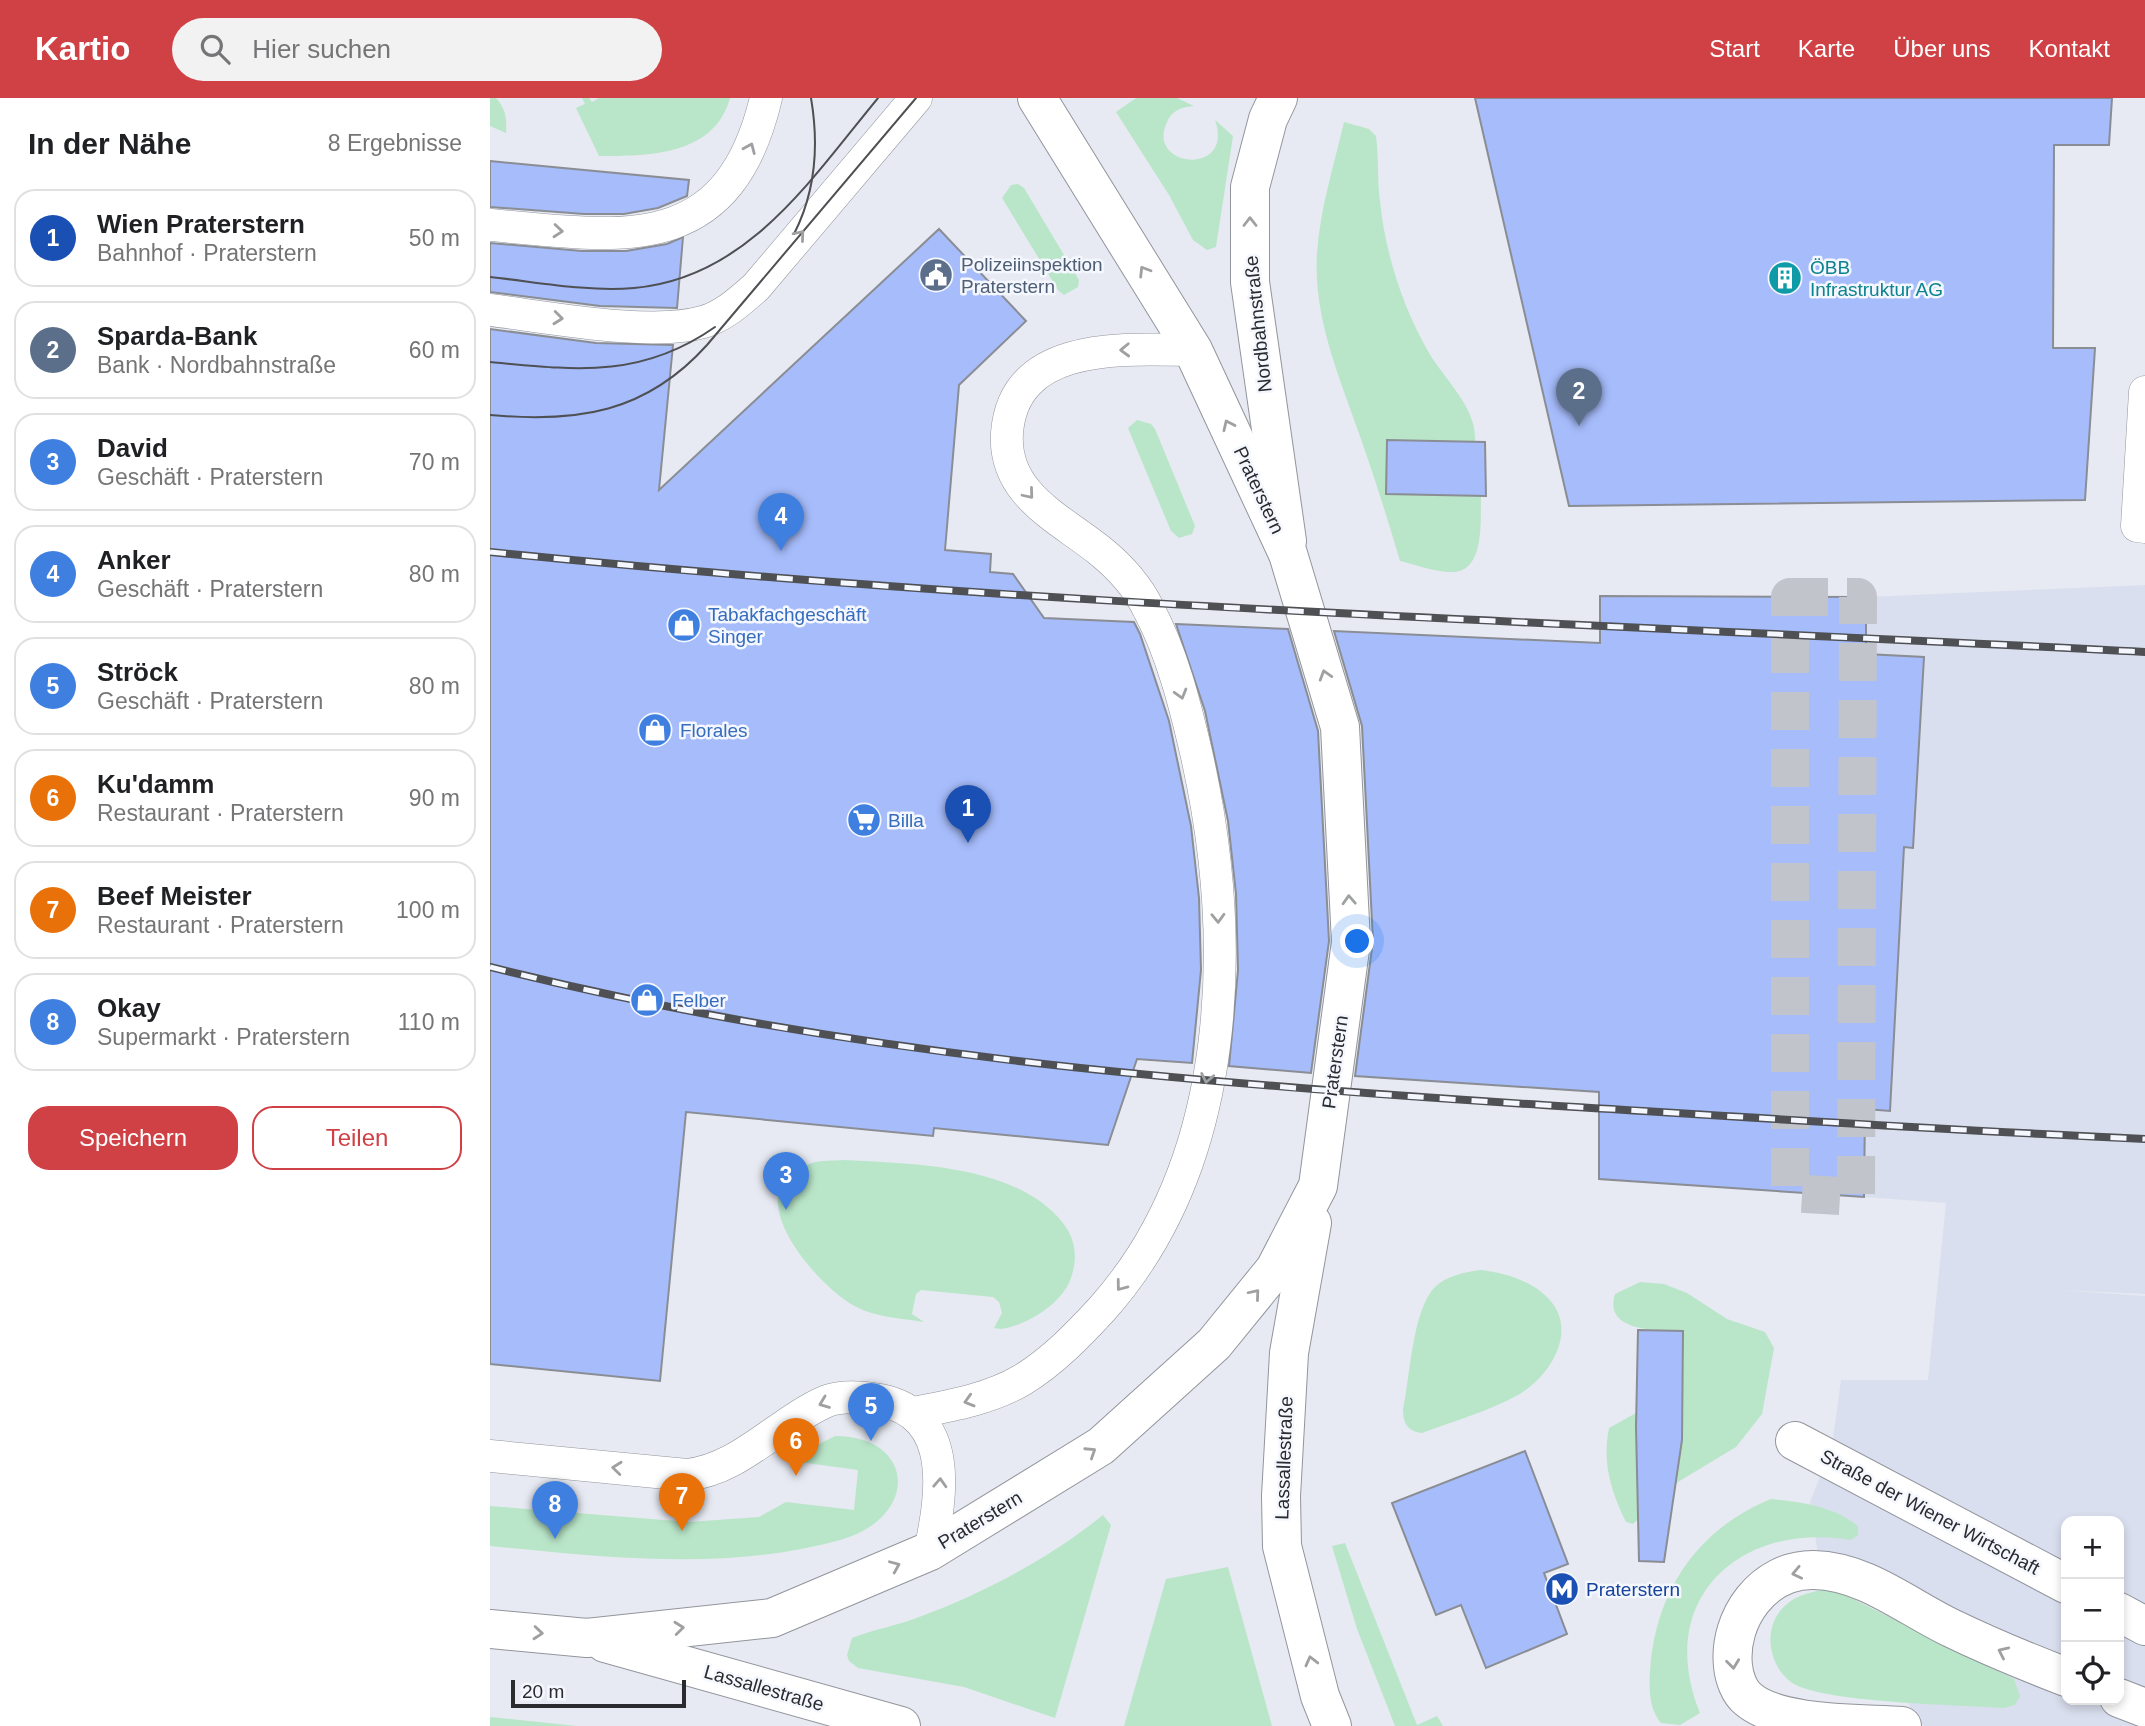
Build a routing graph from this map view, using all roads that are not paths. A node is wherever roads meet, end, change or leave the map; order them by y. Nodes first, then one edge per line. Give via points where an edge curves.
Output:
1 (766, 98) edge
2 (916, 98) edge
3 (1037, 98) edge
4 (1278, 98) edge
5 (490, 225) edge
6 (490, 310) edge
7 (1193, 350) junction
8 (2145, 393) edge
9 (2145, 527) edge
10 (1288, 554) junction
11 (1318, 1186) junction
12 (913, 1413) junction
13 (1795, 1441) dead end
14 (490, 1456) edge
15 (930, 1551) junction
16 (2061, 1581) edge
17 (2124, 1615) edge
18 (2145, 1626) edge
19 (490, 1629) edge
20 (586, 1638) junction
21 (2061, 1675) edge
22 (2124, 1700) edge
23 (2145, 1708) edge
24 (1773, 1720) edge
25 (901, 1726) edge
26 (1332, 1726) edge
27 (1902, 1726) edge

5 -> 1 lane via 600,235 652,230 697,214 723,192 748,155
6 -> 2 lane via 647,328 714,317 756,287
7 -> 3 main road, Praterstern
10 -> 4 main road, Nordbahnstraße via 1250,282 1250,187
10 -> 7 main road, Praterstern
7 -> 12 lane via 1107,350 1051,365 1029,382 1016,402 1007,433 1012,469 1034,502 1115,564 1141,595 1163,642 1191,731 1212,842 1219,958 1211,1059 1187,1166 1143,1256 1077,1335 1023,1380 970,1401
8 - 9 lane via 2137,526
11 -> 10 main road, Praterstern via 1351,942 1350,915 1340,726
15 -> 11 main road, Praterstern via 1101,1446 1214,1344 1275,1269
26 -> 11 main road, Lassallestraße via 1320,1696 1282,1546 1289,1353
12 -> 14 lane via 859,1396 831,1400 802,1413 707,1473 687,1475
15 -> 12 lane via 940,1471 937,1452
13 - 16 main road, Straße der Wiener Wirtschaft
20 -> 15 main road, Praterstern via 772,1618
17 - 18 main road
19 -> 20 main road, Praterstern
20 - 25 main road, Lassallestraße
21 -> 24 main road via 1949,1627 1853,1575 1812,1570 1779,1577 1750,1600 1737,1623 1731,1648 1734,1676 1745,1698
22 - 23 main road
24 - 27 main road

